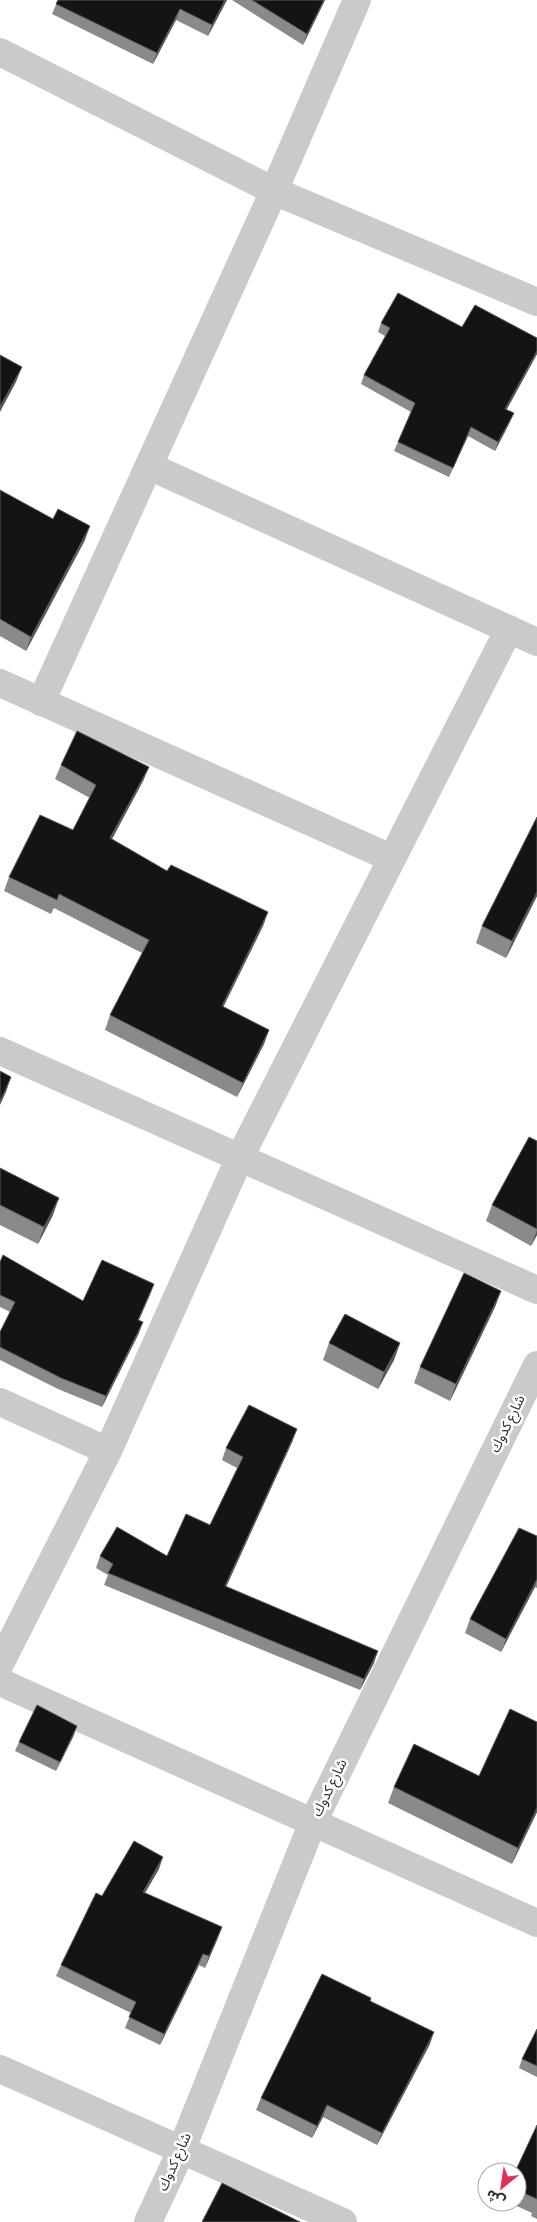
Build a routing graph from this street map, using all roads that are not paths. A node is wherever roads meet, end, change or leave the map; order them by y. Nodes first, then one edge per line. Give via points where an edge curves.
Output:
1 (357, 0) edge
2 (0, 52) edge
3 (274, 191) junction
4 (537, 302) edge
5 (149, 466) junction
6 (509, 629) junction
7 (537, 642) edge
8 (0, 683) edge
9 (41, 702) junction
10 (391, 858) junction
11 (0, 1052) edge
12 (240, 1157) junction
13 (537, 1290) edge
14 (537, 1365) edge
15 (0, 1402) edge
16 (108, 1451) junction
17 (0, 1664) edge
18 (0, 1682) edge
19 (313, 1822) junction
20 (537, 1923) edge
21 (0, 2069) edge
22 (181, 2151) junction
23 (148, 2222) edge
24 (343, 2222) edge

1 - 3 street
2 - 3 street
3 - 4 street
3 - 5 street
5 - 6 street
5 - 9 street
6 - 7 street
6 - 10 street
8 - 9 street
9 - 10 street
10 - 12 street
11 - 12 street
12 - 13 street
12 - 16 street
14 - 19 street, شارع كدوك
15 - 16 street
16 - 17 street
18 - 19 street
19 - 20 street
19 - 22 street, شارع كدوك
21 - 22 street
22 - 23 street, شارع كدوك
22 - 24 street

